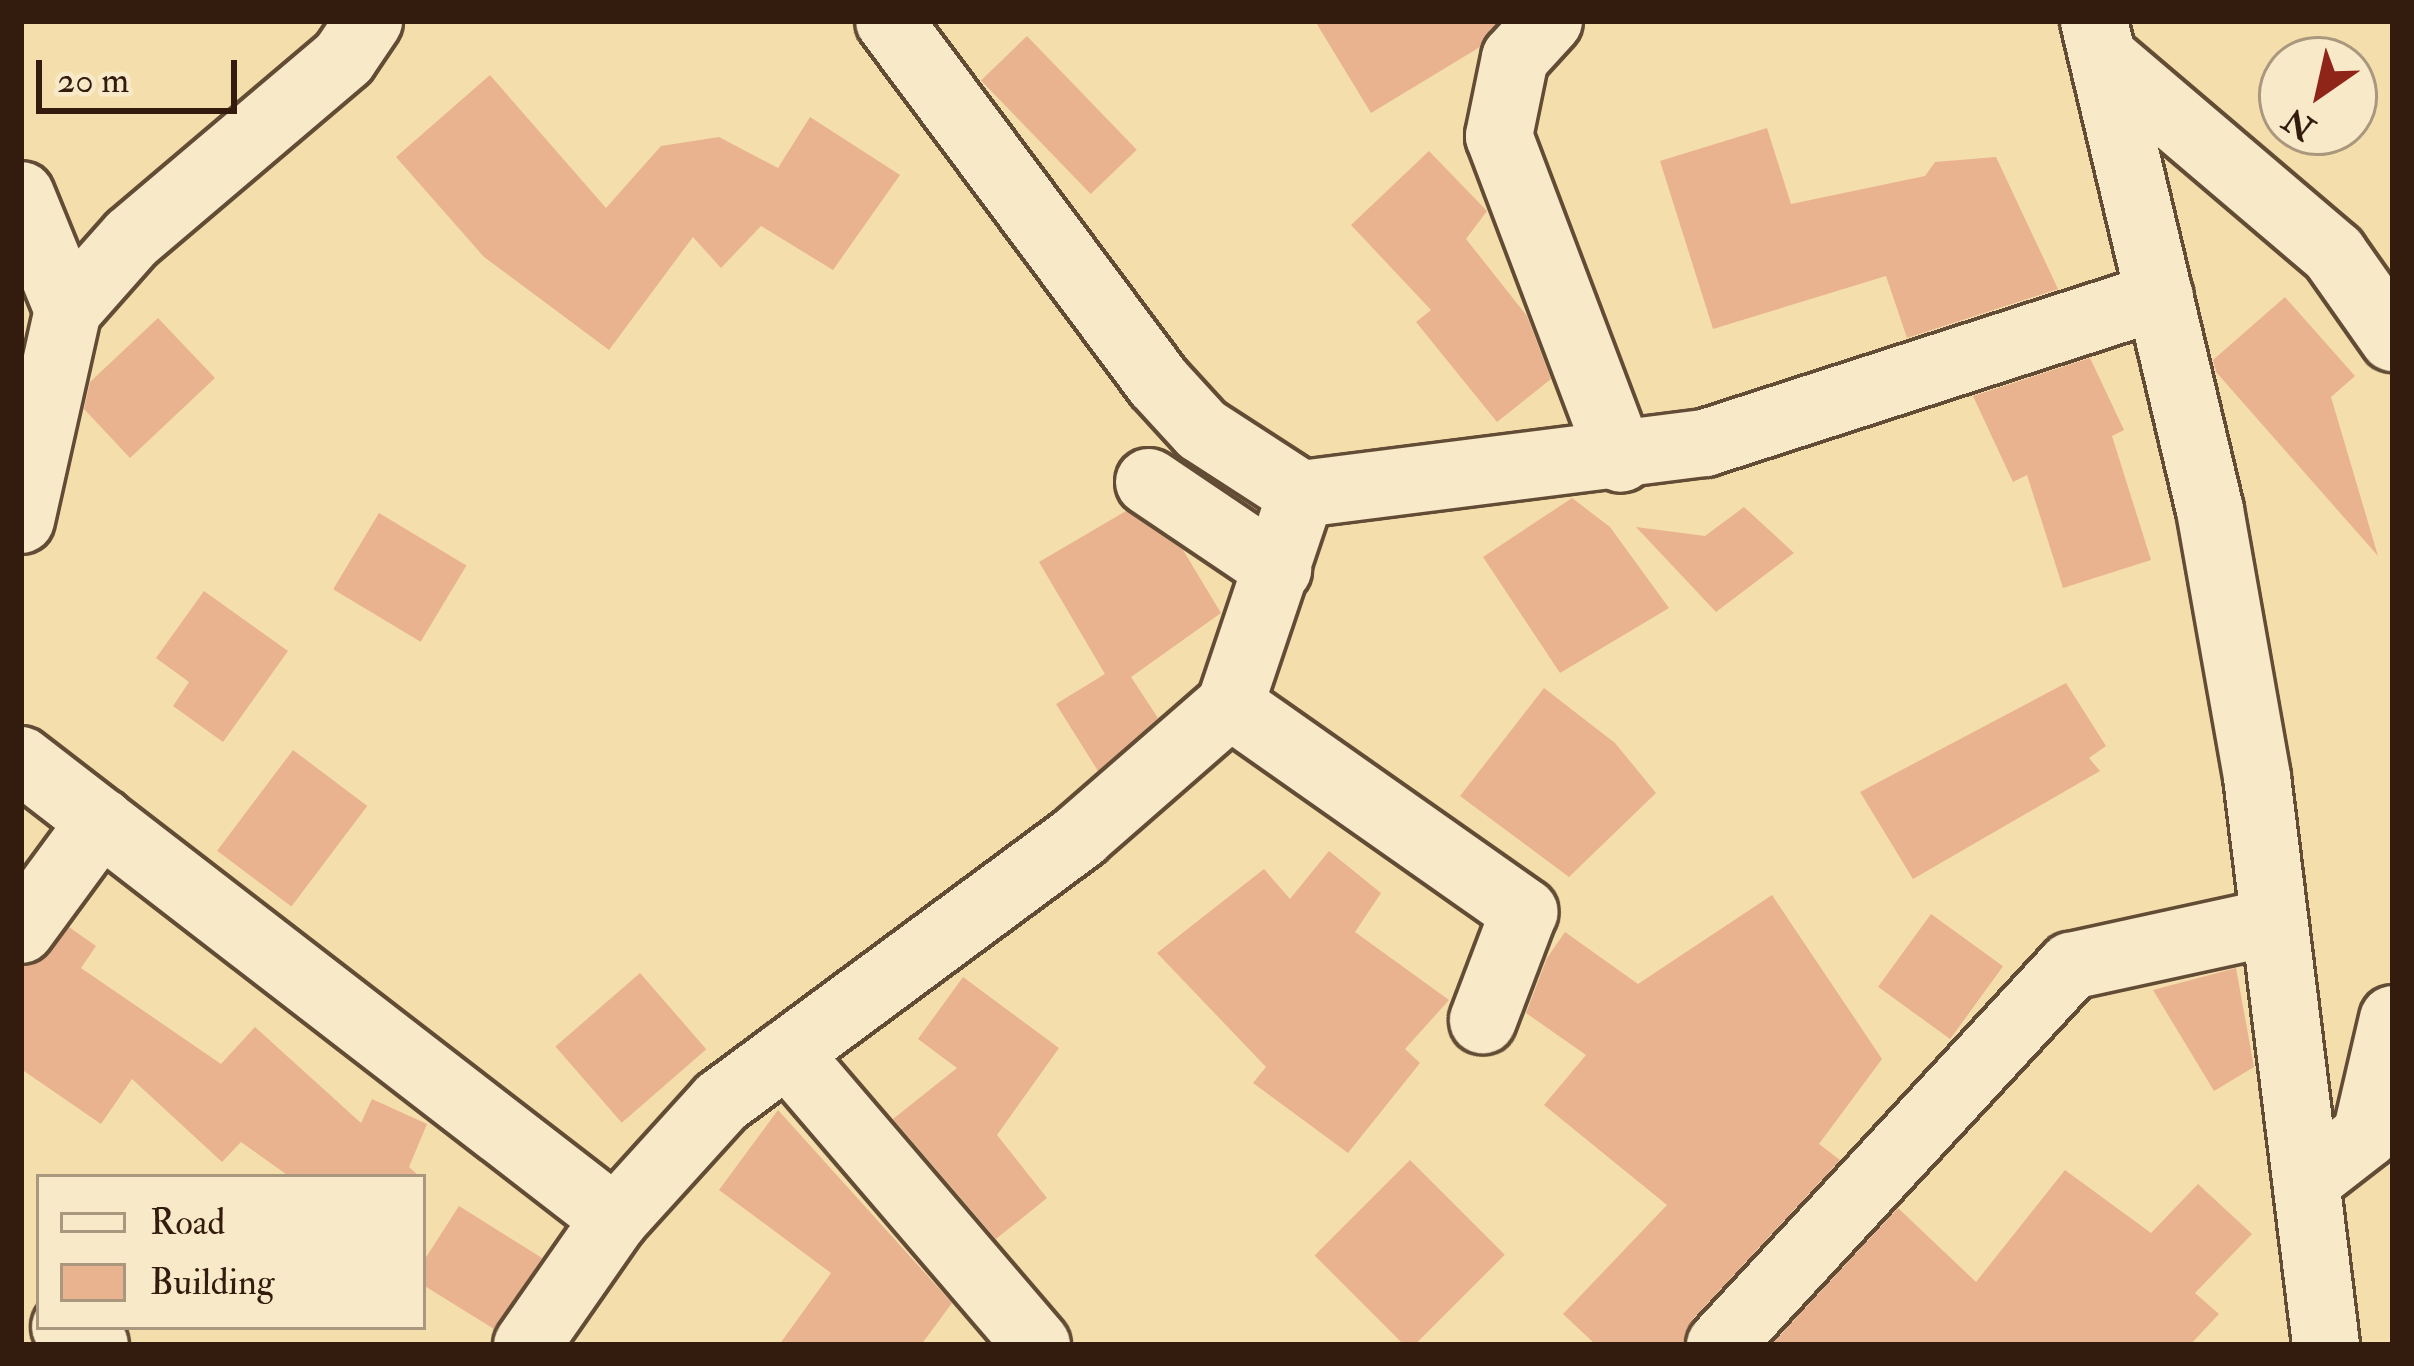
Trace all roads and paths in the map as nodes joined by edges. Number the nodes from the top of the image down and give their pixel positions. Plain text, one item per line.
1 (369, 21) edge
2 (889, 21) edge
3 (1549, 21) edge
4 (2099, 39) edge
5 (21, 195) edge
6 (2161, 296) junction
7 (68, 310) junction
8 (2393, 338) edge
9 (1621, 459) junction
10 (1149, 482) dead end
11 (1301, 494) junction
12 (21, 520) edge
13 (1277, 569) junction
14 (1230, 705) junction
15 (21, 760) edge
16 (100, 821) junction
17 (2272, 922) junction
18 (21, 930) edge
19 (2393, 1019) edge
20 (1484, 1020) dead end
21 (787, 1053) junction
22 (2307, 1181) junction
23 (615, 1219) junction
24 (527, 1345) edge
25 (1037, 1345) edge
26 (1720, 1345) edge
27 (2326, 1345) edge

1 - 7 street
2 - 11 street
3 - 9 street
4 - 6 street
4 - 8 street
5 - 7 street
6 - 9 street
6 - 17 street
7 - 12 street
9 - 11 street
10 - 13 street
11 - 13 street
13 - 14 street
14 - 20 street
14 - 21 street
15 - 16 street
16 - 18 street
16 - 23 street
17 - 22 street
17 - 26 street
19 - 22 street
21 - 23 street
21 - 25 street
22 - 27 street
23 - 24 street

